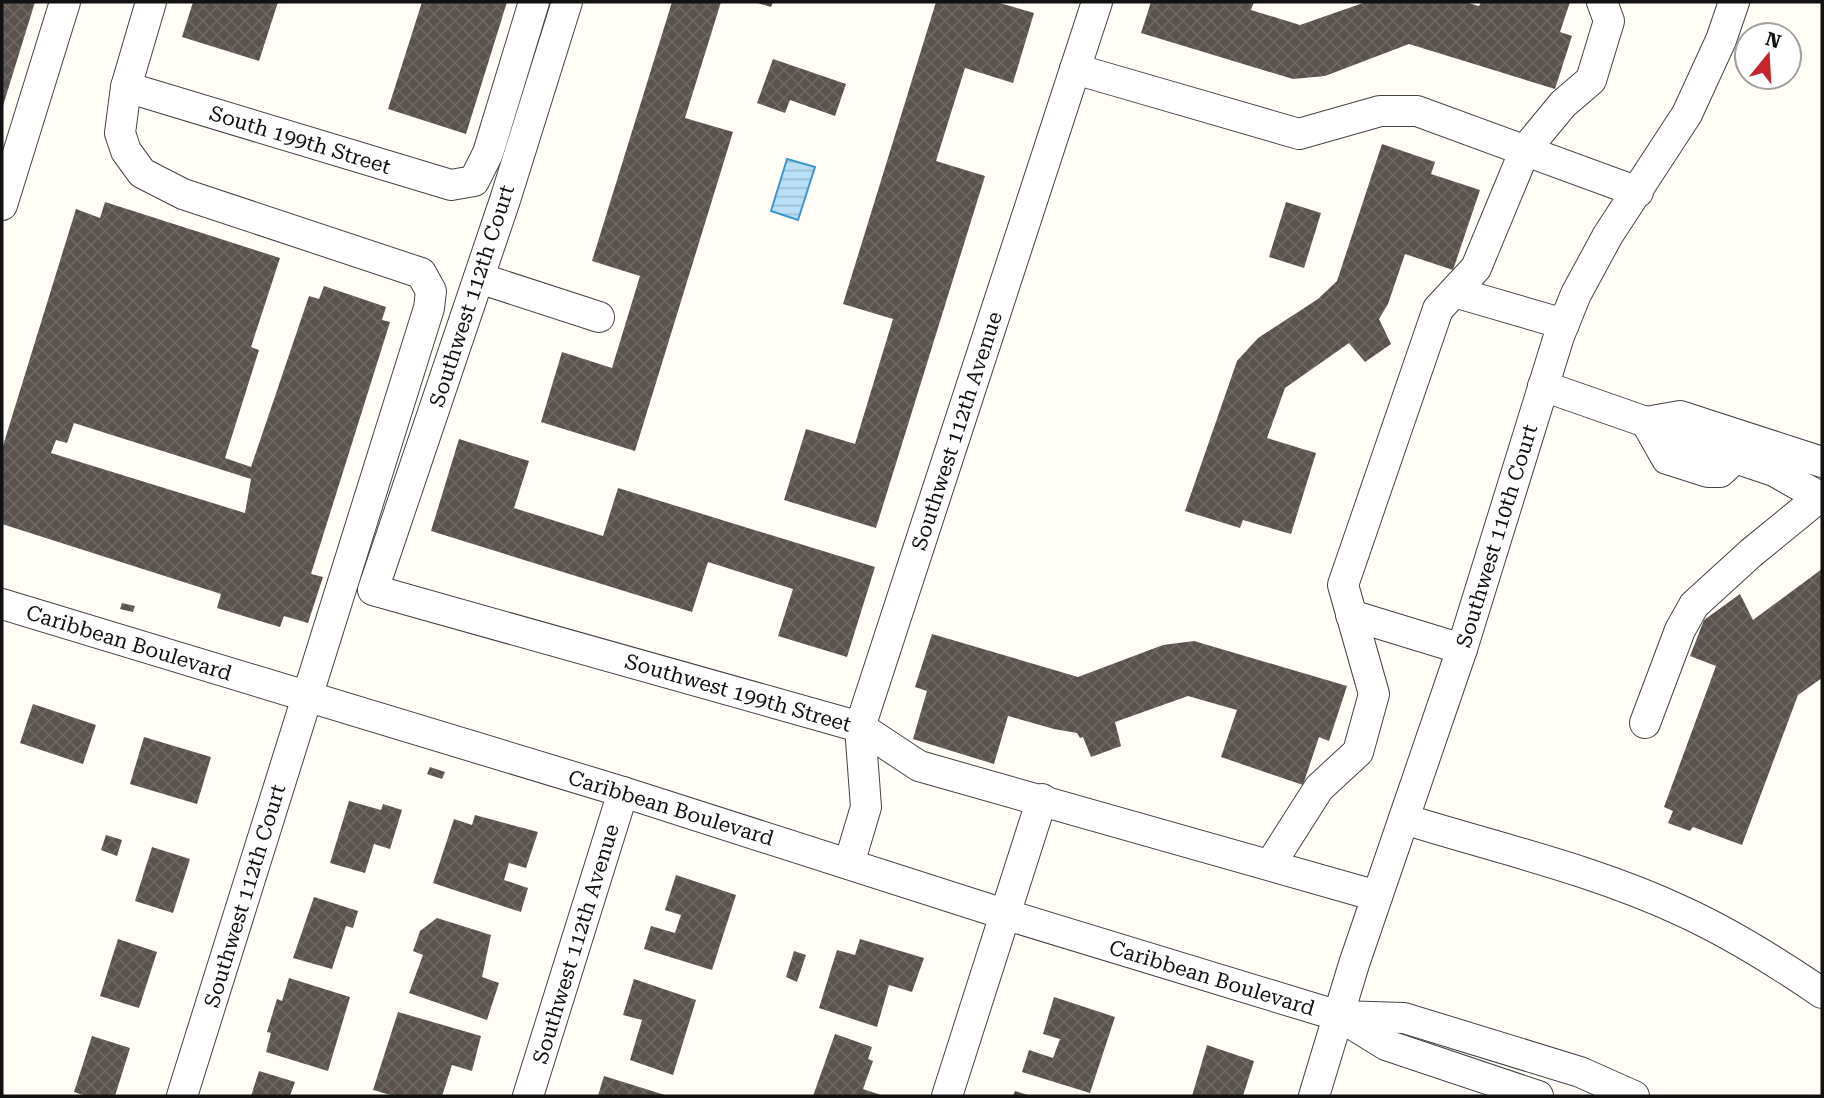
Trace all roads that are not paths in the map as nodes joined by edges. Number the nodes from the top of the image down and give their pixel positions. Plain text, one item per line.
1 (65, 2) edge
2 (151, 2) edge
3 (534, 2) edge
4 (567, 2) edge
5 (1097, 2) edge
6 (1602, 2) edge
7 (1734, 2) edge
8 (1075, 69) junction
9 (126, 87) junction
10 (1525, 150) junction
11 (1638, 191) junction
12 (2, 205) edge
13 (479, 278) junction
14 (1454, 292) junction
15 (598, 317) dead end
16 (1564, 324) junction
17 (1543, 386) junction
18 (1646, 422) junction
19 (1822, 462) edge
20 (1821, 496) edge
21 (373, 590) joint
22 (2, 604) edge
23 (1351, 615) junction
24 (1462, 649) junction
25 (307, 696) junction
26 (1645, 723) dead end
27 (860, 727) junction
28 (623, 792) junction
29 (1041, 799) junction
30 (1404, 819) junction
31 (849, 864) junction
32 (1270, 865) junction
33 (1377, 896) junction
34 (1004, 914) junction
35 (1822, 993) edge
36 (1339, 1016) junction
37 (1623, 1094) edge
38 (182, 1096) edge
39 (528, 1096) edge
40 (947, 1096) edge
41 (1314, 1096) edge
42 (1538, 1096) edge

1 - 12 street
2 - 9 street, Southwest 112th Court
3 - 9 street, South 199th Street
4 - 13 street, Southwest 112th Court
5 - 8 street, Southwest 112th Avenue
6 - 10 street
7 - 11 street, Southwest 110th Court
8 - 10 street
8 - 27 street, Southwest 112th Avenue
9 - 25 street, Southwest 112th Court
10 - 11 street
10 - 14 street
11 - 16 street, Southwest 110th Court
13 - 15 street
13 - 21 street, Southwest 112th Court
14 - 16 street
14 - 23 street
16 - 17 street, Southwest 110th Court
17 - 18 street
17 - 24 street, Southwest 110th Court
18 - 19 street
18 - 20 street
20 - 26 street
21 - 27 street, Southwest 199th Street
22 - 25 street, Caribbean Boulevard
23 - 24 street
23 - 32 street
24 - 30 street, Southwest 110th Court
25 - 28 street, Caribbean Boulevard
25 - 38 street, Southwest 112th Court
27 - 29 street, Southwest 199th Street
27 - 31 street, Southwest 112th Avenue
28 - 31 street, Caribbean Boulevard
28 - 39 street, Southwest 112th Avenue
29 - 32 street, Southwest 199th Street
29 - 34 street
30 - 33 street, Southwest 110th Court
30 - 35 street
31 - 34 street, Caribbean Boulevard
32 - 33 street, Southwest 199th Street
33 - 36 street, Southwest 110th Court
34 - 36 street, Caribbean Boulevard
34 - 40 street
36 - 37 street, Caribbean Boulevard
36 - 41 street, Southwest 110th Court
36 - 42 street, Caribbean Boulevard

